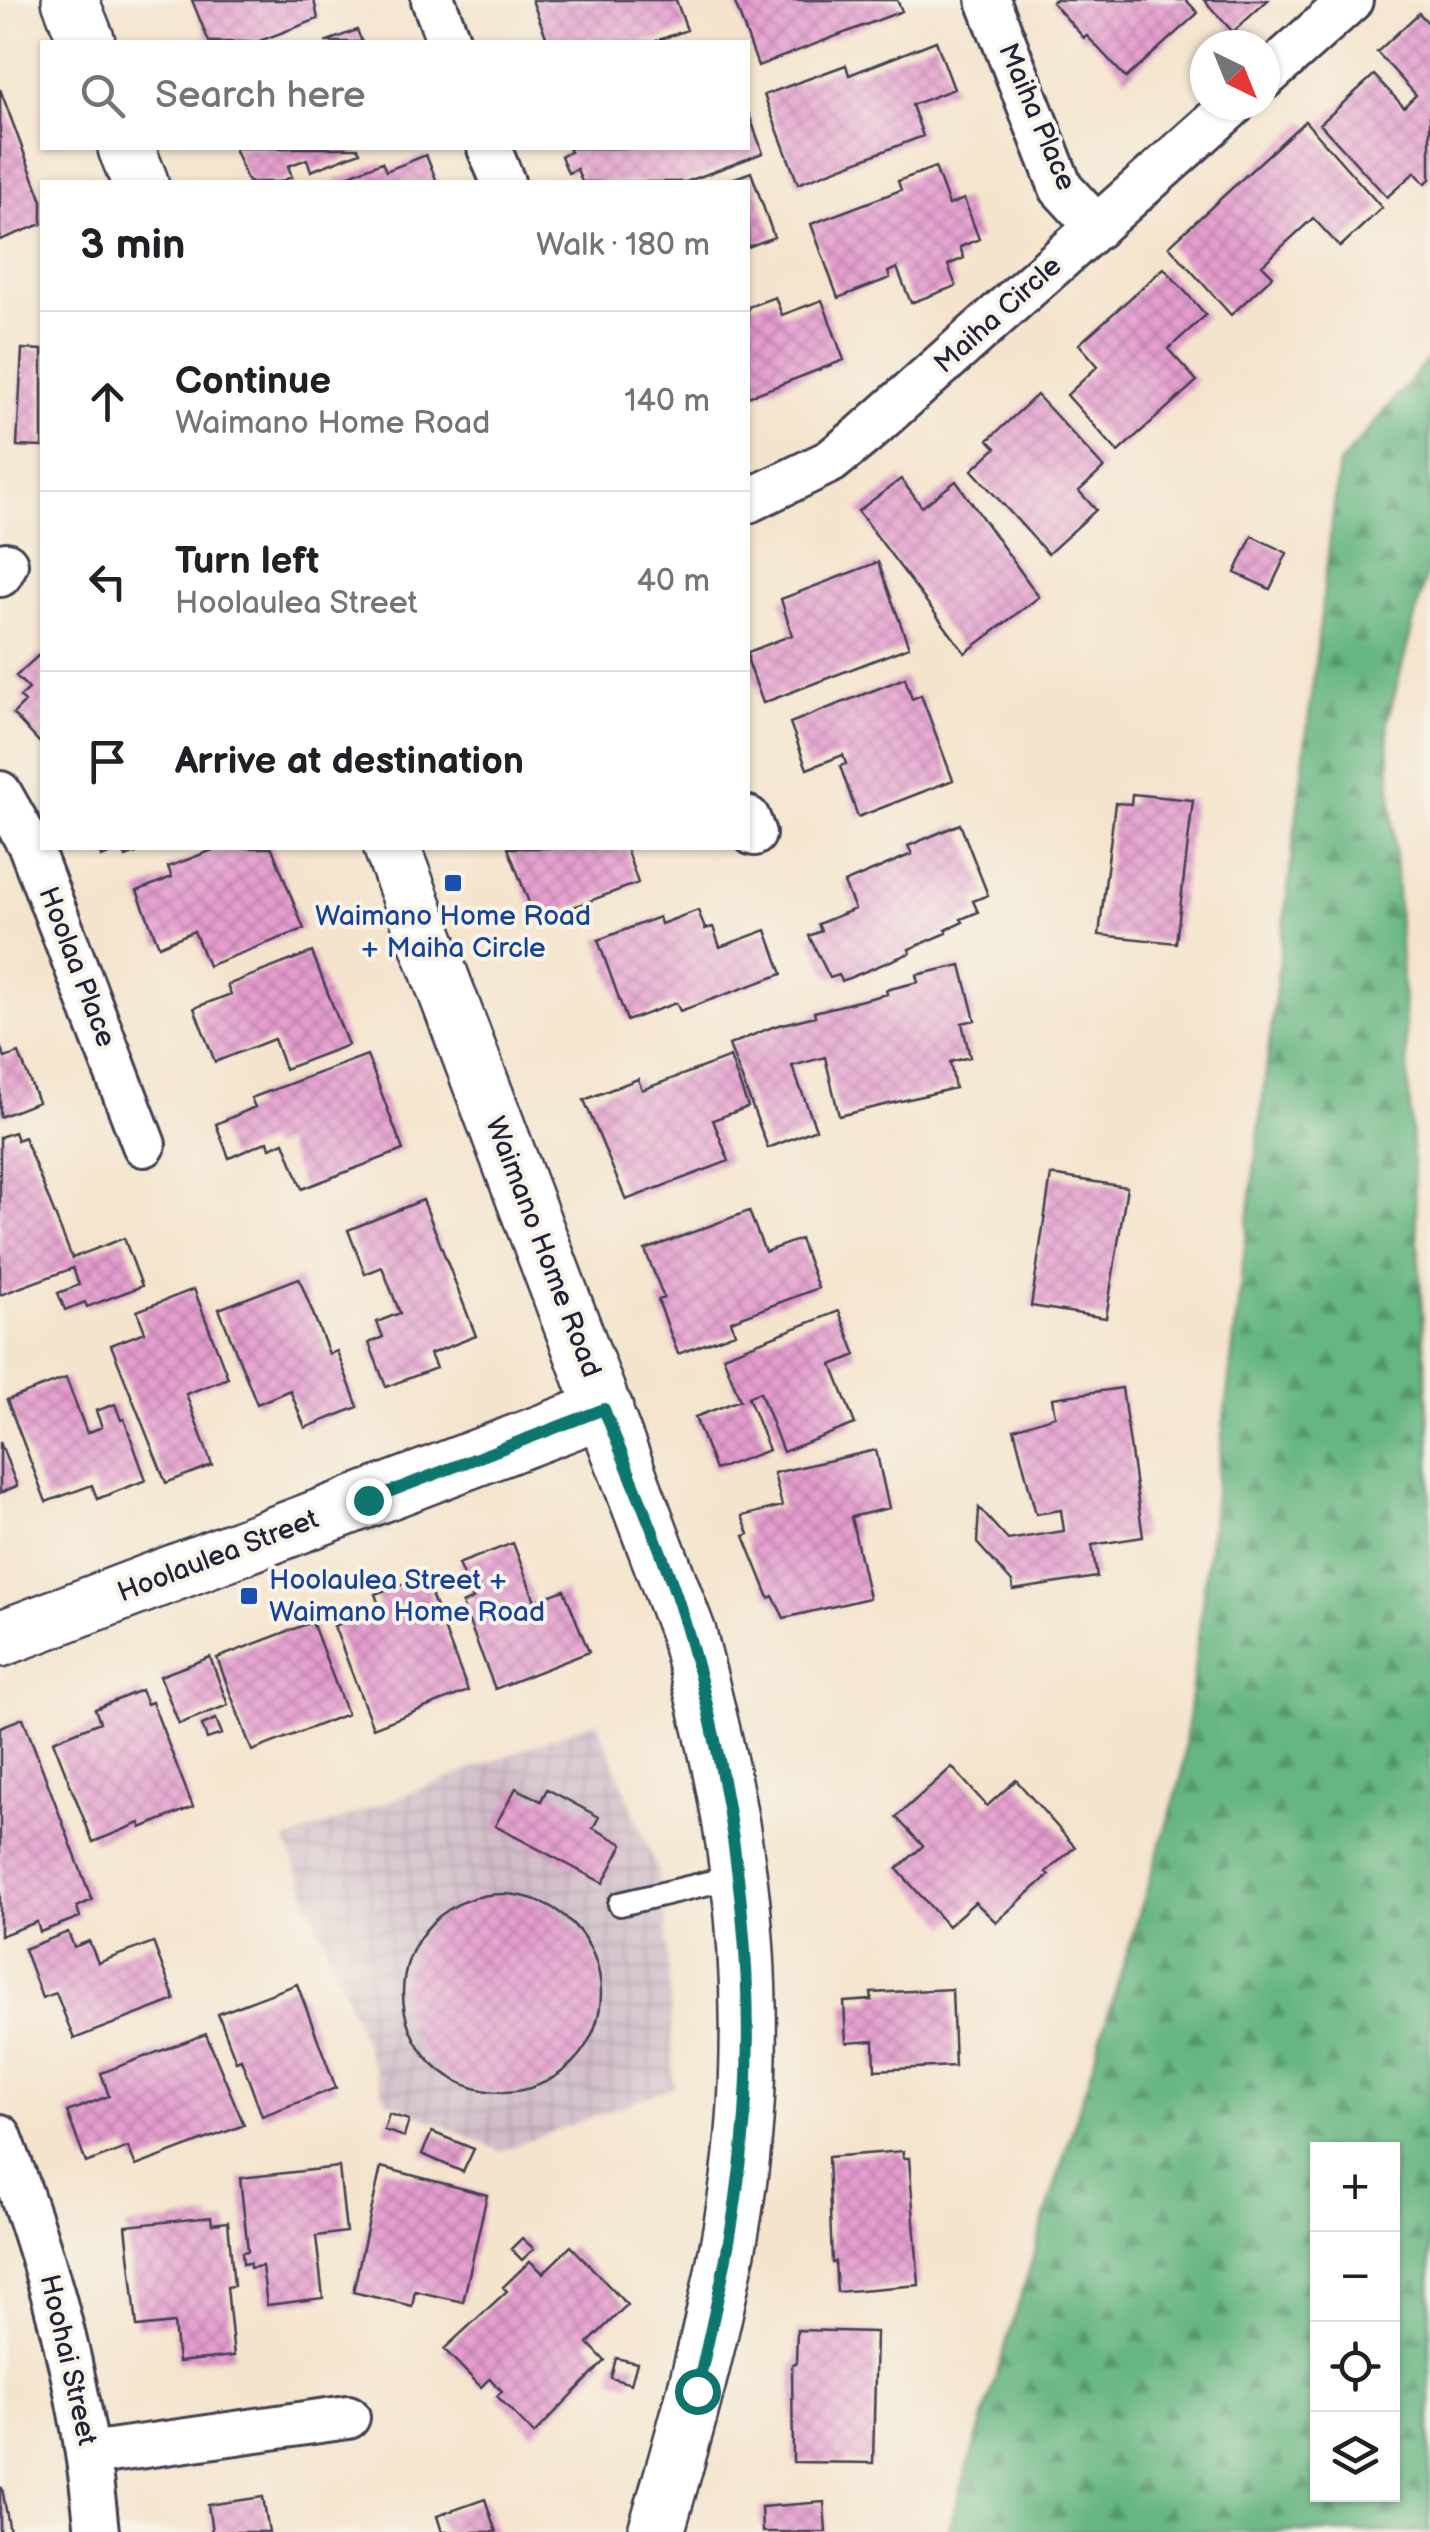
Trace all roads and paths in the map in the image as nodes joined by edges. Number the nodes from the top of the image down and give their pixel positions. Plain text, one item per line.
1 (70, 0) edge
2 (433, 0) edge
3 (988, 0) edge
4 (1351, 0) edge
5 (85, 40) edge
6 (448, 40) edge
7 (1280, 63) edge
8 (1216, 120) edge
9 (127, 150) edge
10 (491, 150) edge
11 (139, 180) edge
12 (502, 180) edge
13 (1096, 227) junction
14 (750, 500) edge
15 (0, 793) edge
16 (393, 850) edge
17 (144, 1145) dead end
18 (604, 1409) junction
19 (0, 1640) edge
20 (739, 1876) junction
21 (620, 1904) dead end
22 (0, 2136) edge
23 (348, 2417) dead end
24 (89, 2454) junction
25 (96, 2532) edge
26 (656, 2532) edge

1 - 5 street
2 - 6 street
3 - 13 street, Maiha Place
4 - 7 street
8 - 13 street, Maiha Circle
9 - 11 street
10 - 12 street
13 - 14 street, Maiha Circle
15 - 17 street, Hoolaa Place
16 - 18 street, Waimano Home Road
18 - 19 street, Hoolaulea Street
18 - 20 street, Waimano Home Road
20 - 21 lane
20 - 26 street, Waimano Home Road
22 - 24 street, Hoohai Street
23 - 24 street
24 - 25 street, Hoohai Street

